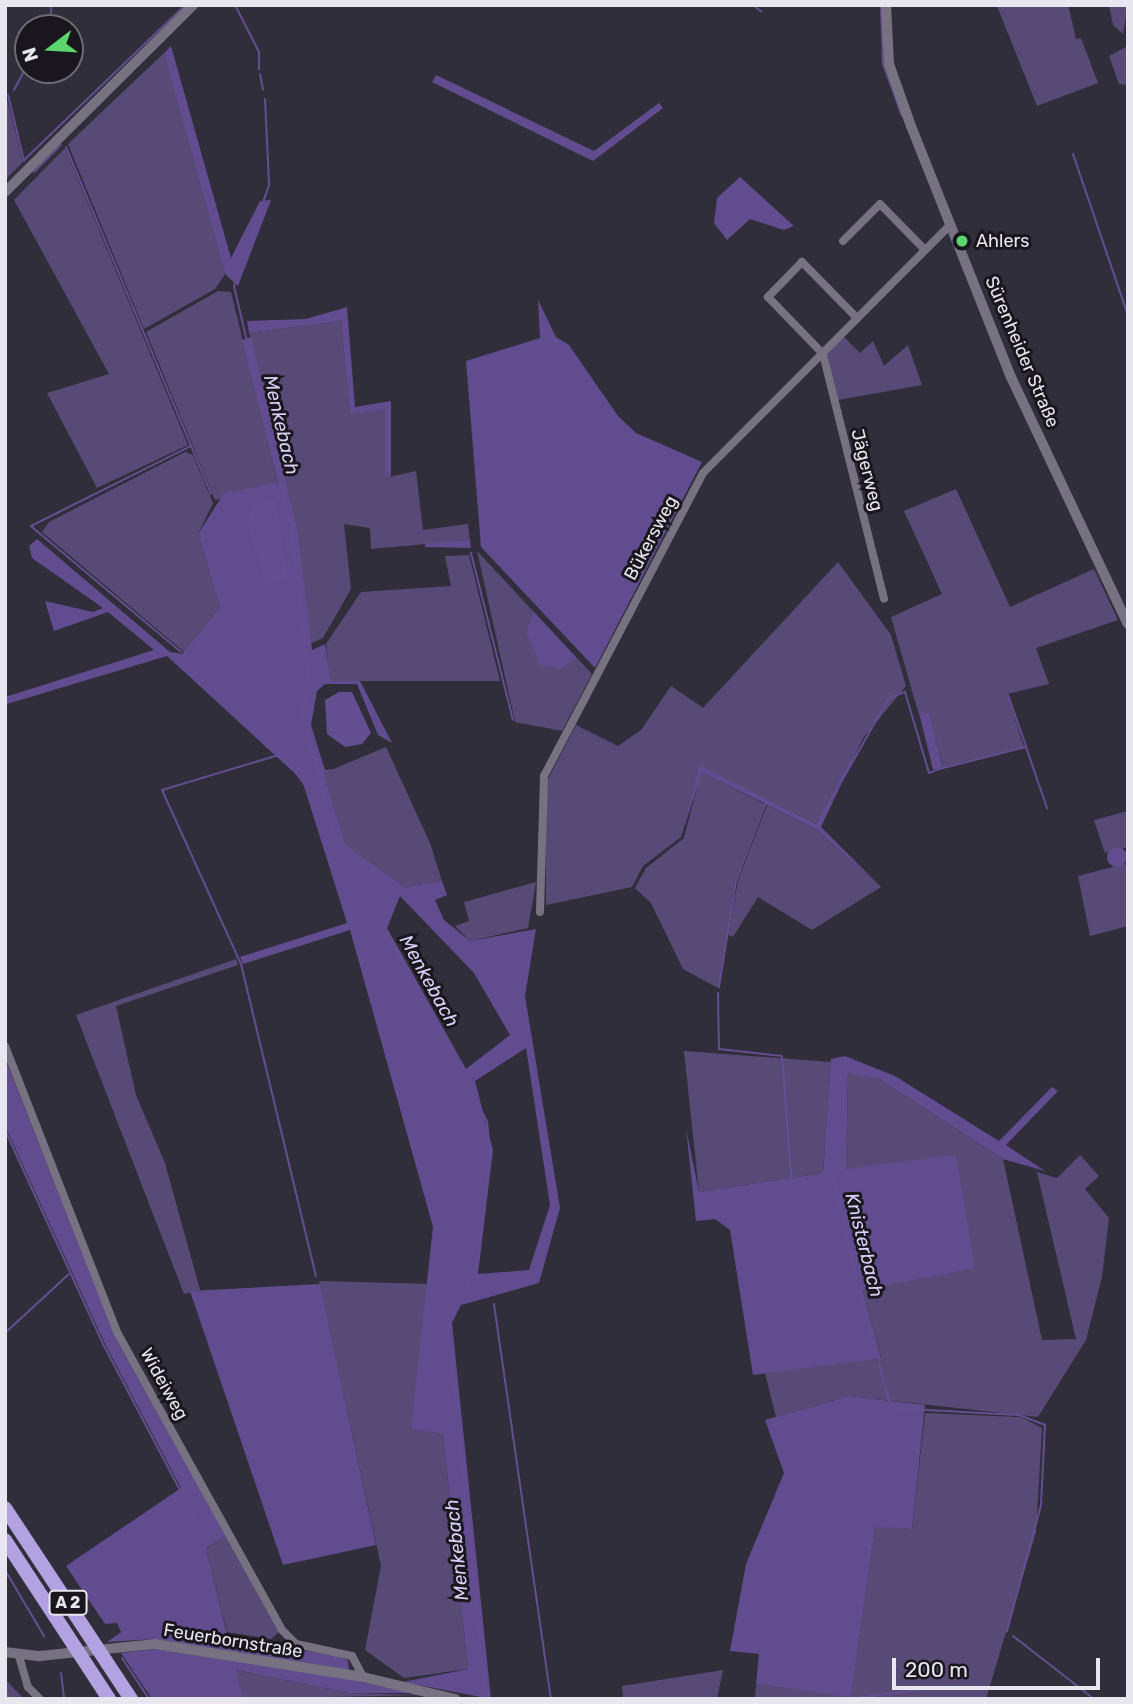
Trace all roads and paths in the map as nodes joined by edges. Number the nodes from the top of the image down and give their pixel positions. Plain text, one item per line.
1 (193, 5) edge
2 (886, 5) edge
3 (5, 192) edge
4 (950, 225) junction
5 (843, 241) dead end
6 (924, 249) junction
7 (855, 316) junction
8 (820, 351) junction
9 (884, 598) dead end
10 (1128, 624) edge
11 (540, 912) dead end
12 (5, 1046) edge
13 (5, 1508) edge
14 (5, 1540) edge
15 (5, 1652) edge
16 (19, 1656) junction
17 (363, 1677) junction
18 (40, 1699) edge
19 (109, 1699) edge
20 (131, 1699) edge
21 (455, 1699) edge

1 - 3 main road
2 - 4 main road, Sürenheider Straße
4 - 6 street, Bükersweg
4 - 10 main road, Sürenheider Straße
5 - 6 street
6 - 7 street, Bükersweg
7 - 8 street, Bükersweg
7 - 8 street
8 - 9 street, Jägerweg
8 - 11 street, Bükersweg
12 - 17 street, Wideiweg
13 - 20 highway, A 2
14 - 19 highway, A 2
15 - 16 street, Feuerbornstraße
16 - 17 street, Feuerbornstraße
16 - 18 street
17 - 21 street, Feuerbornstraße

